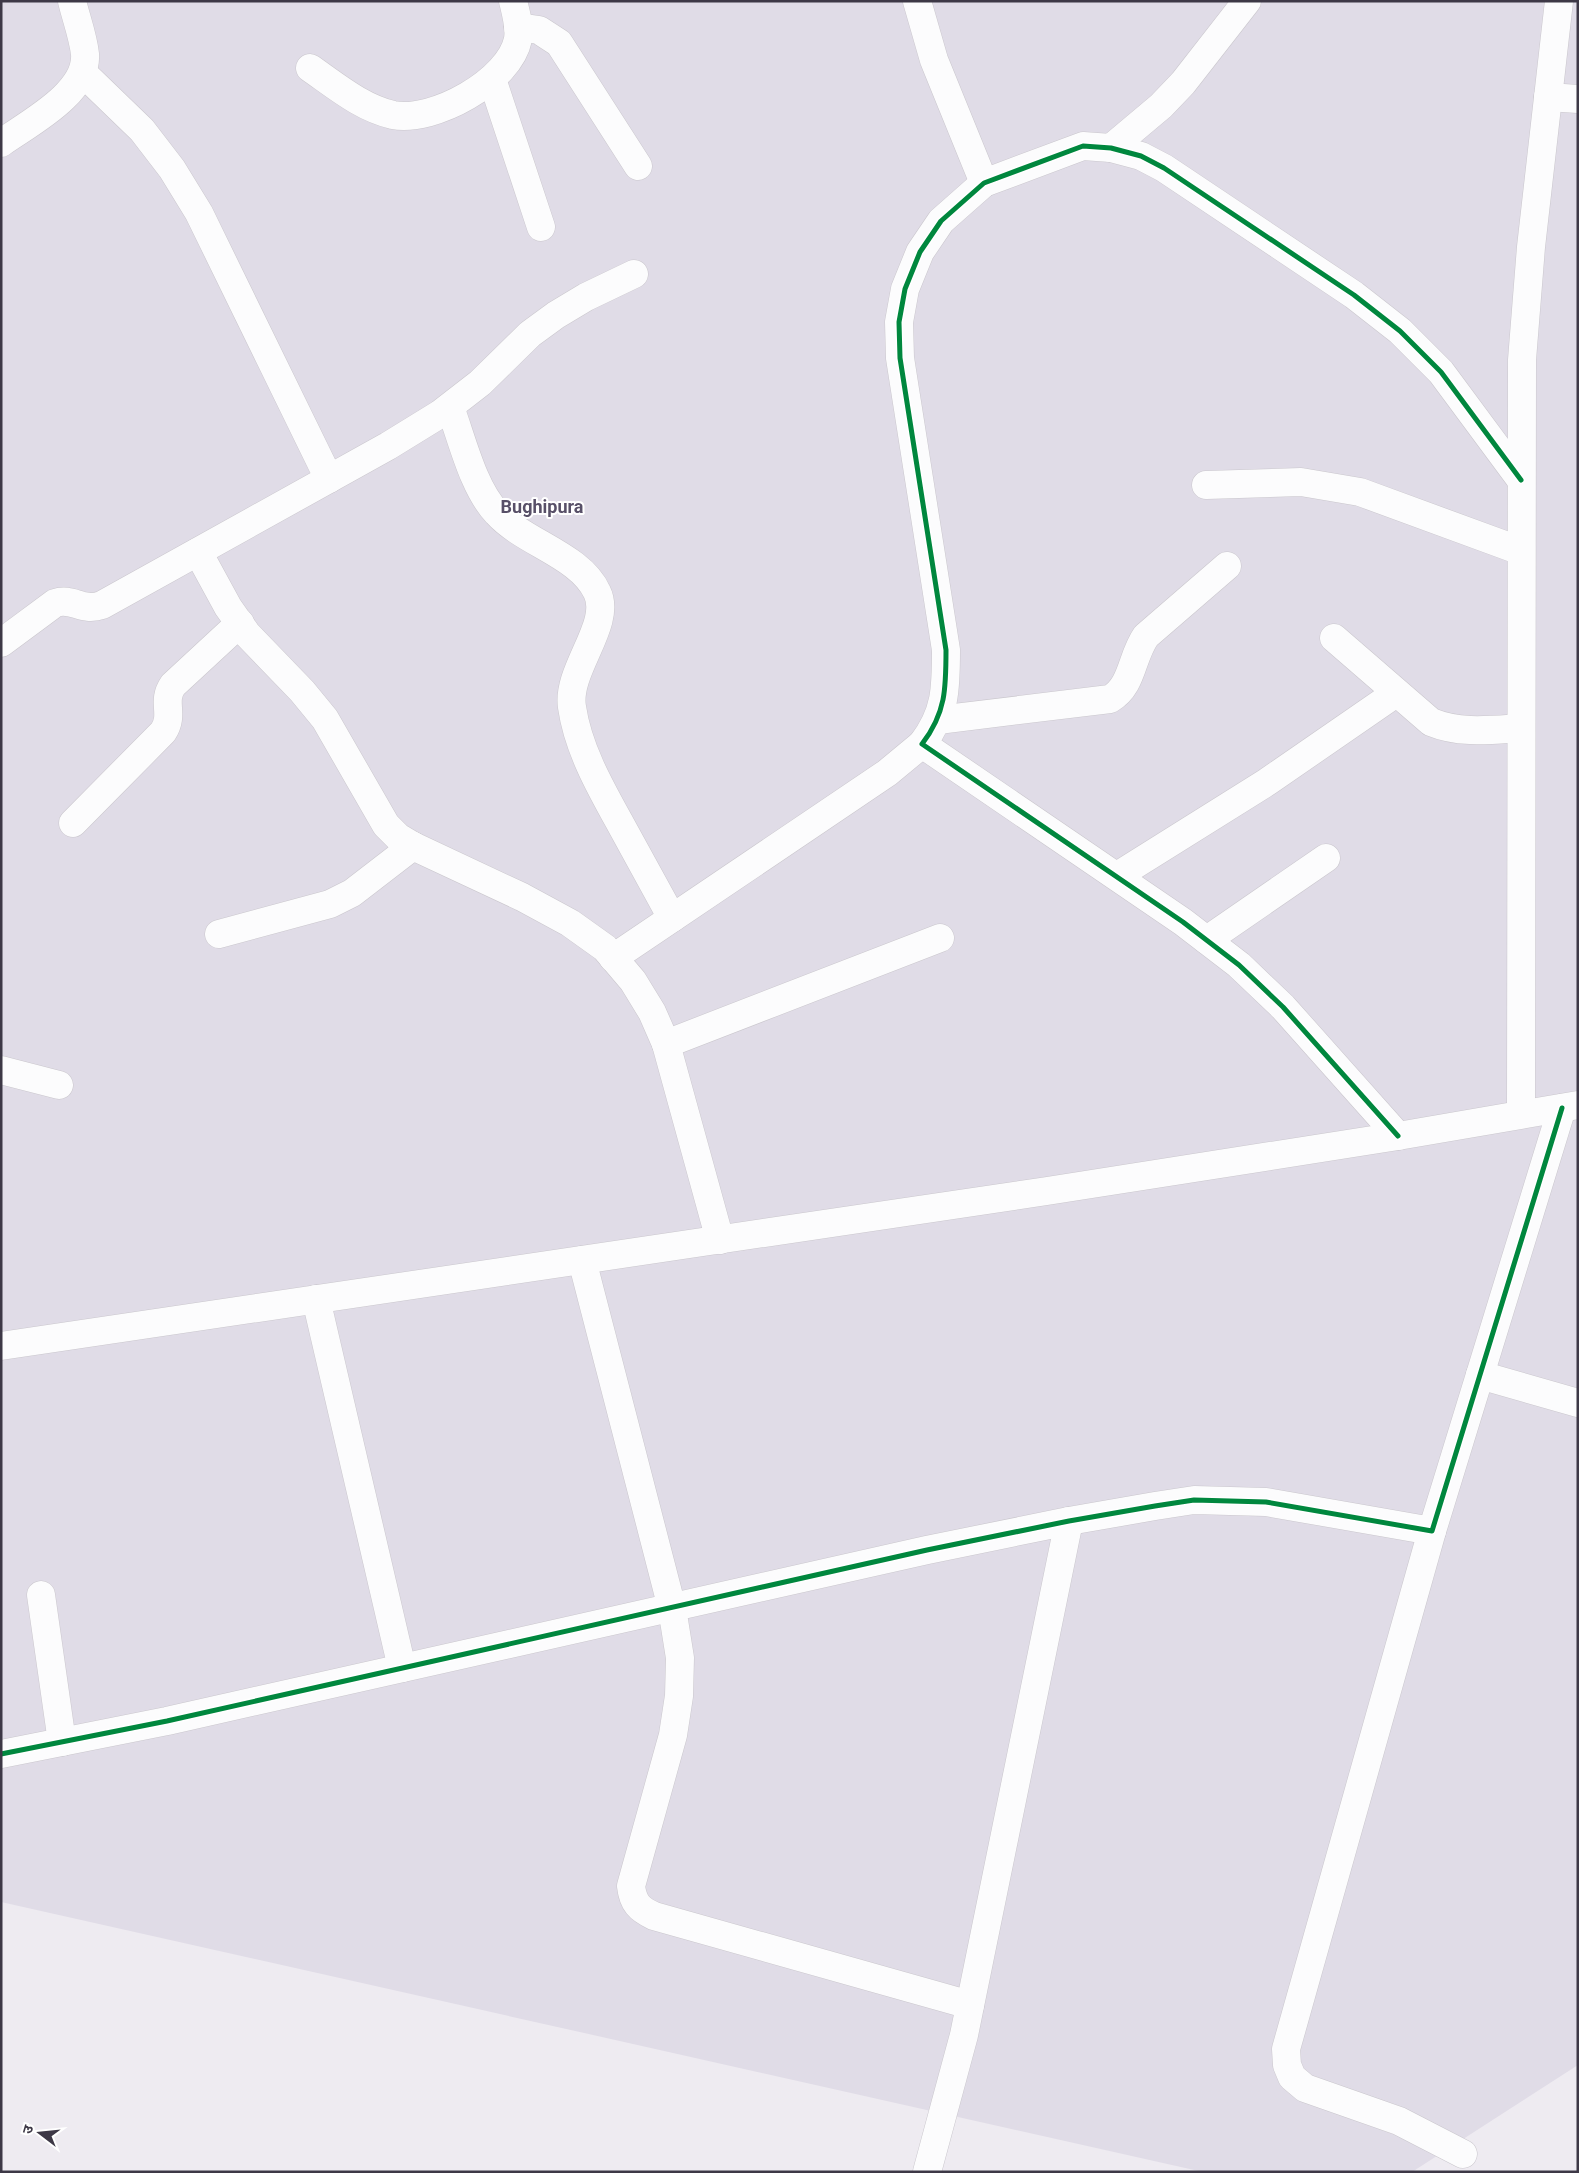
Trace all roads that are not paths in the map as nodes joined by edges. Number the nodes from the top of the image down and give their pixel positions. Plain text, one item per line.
1 (72, 1) edge
2 (917, 1) edge
3 (1247, 1) edge
4 (1559, 1) edge
5 (516, 14) edge
6 (310, 68) dead end
7 (83, 73) junction
8 (492, 79) junction
9 (1548, 96) junction
10 (1578, 99) edge
11 (1, 143) edge
12 (1112, 148) junction
13 (638, 166) dead end
14 (984, 183) junction
15 (541, 227) dead end
16 (634, 274) dead end
17 (450, 407) junction
18 (329, 479) junction
19 (1521, 480) junction
20 (1206, 485) dead end
21 (1521, 551) junction
22 (198, 552) junction
23 (1227, 566) dead end
24 (240, 623) junction
25 (1334, 638) dead end
26 (1, 642) edge
27 (1396, 693) junction
28 (938, 720) junction
29 (1521, 728) junction
30 (922, 744) junction
31 (72, 823) dead end
32 (413, 846) junction
33 (1326, 858) dead end
34 (1118, 876) junction
35 (672, 918) junction
36 (219, 934) dead end
37 (940, 938) dead end
38 (1207, 940) junction
39 (613, 958) junction
40 (666, 1044) junction
41 (1, 1070) edge
42 (59, 1085) dead end
43 (1570, 1106) edge
44 (1521, 1114) junction
45 (1398, 1136) junction
46 (720, 1240) junction
47 (582, 1260) junction
48 (316, 1299) junction
49 (1, 1346) edge
50 (1480, 1375) junction
51 (1578, 1403) edge
52 (1069, 1520) junction
53 (1432, 1531) junction
54 (42, 1595) dead end
55 (672, 1608) junction
56 (402, 1668) junction
57 (62, 1742) junction
58 (1, 1754) edge
59 (970, 2005) junction
60 (1463, 2154) dead end
61 (926, 2172) edge

1 - 7 street
2 - 14 street
3 - 12 street
4 - 9 street
5 - 8 street
5 - 13 street
6 - 8 street
7 - 11 street
7 - 18 street
8 - 15 street
9 - 10 street
9 - 19 street
12 - 14 street
12 - 19 street
14 - 28 street
16 - 17 street
17 - 18 street
17 - 35 street
18 - 22 street
19 - 21 street
20 - 21 street
21 - 29 street
22 - 24 street
22 - 26 street
23 - 28 street
24 - 31 street
24 - 32 street
25 - 27 street
27 - 29 street
27 - 34 street
28 - 30 street
29 - 44 street
30 - 34 street
30 - 35 street
32 - 36 street
32 - 39 street
33 - 38 street
34 - 38 street
35 - 39 street
37 - 40 street
38 - 45 street
39 - 40 street
40 - 46 street
41 - 42 street
43 - 44 street
43 - 50 street
44 - 45 street
45 - 46 street
46 - 47 street
47 - 48 street
47 - 55 street
48 - 49 street
48 - 56 street
50 - 51 street
50 - 53 street
52 - 53 street
52 - 55 street
52 - 59 street
53 - 60 street
54 - 57 street
55 - 56 street
55 - 59 street
56 - 57 street
57 - 58 street
59 - 61 street

